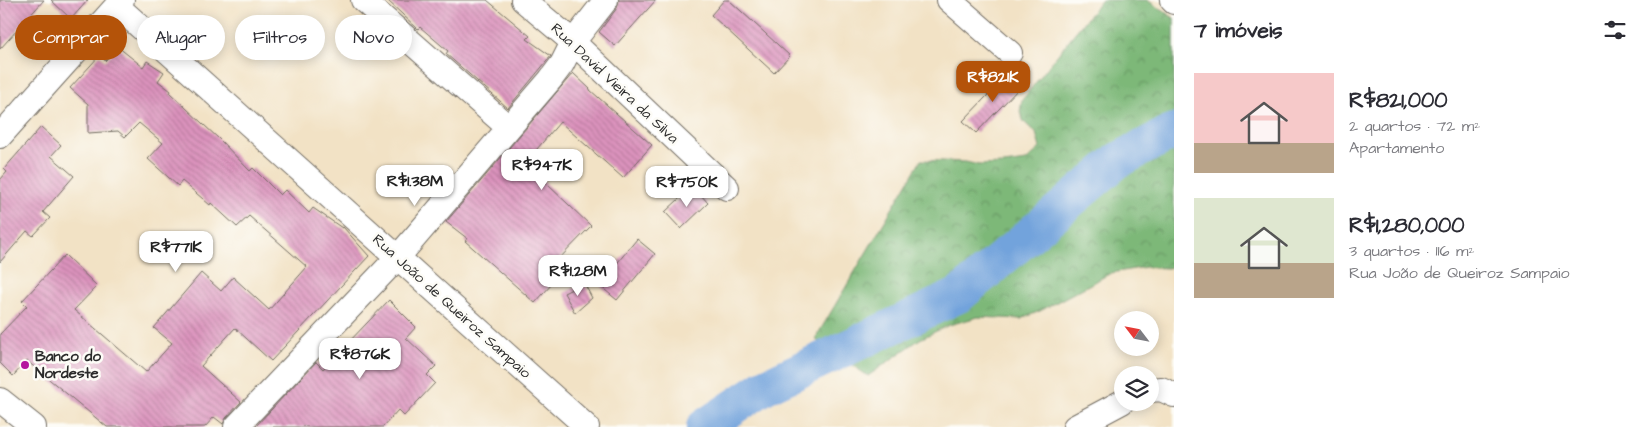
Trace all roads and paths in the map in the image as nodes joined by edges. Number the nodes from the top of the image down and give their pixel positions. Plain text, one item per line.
1 (363, 0) edge
2 (523, 0) edge
3 (606, 0) edge
4 (949, 0) edge
5 (119, 3) edge
6 (573, 42) junction
7 (1010, 53) dead end
8 (508, 127) junction
9 (0, 136) edge
10 (727, 188) dead end
11 (398, 258) junction
12 (1159, 389) edge
13 (1174, 395) edge
14 (0, 400) edge
15 (1114, 406) edge
16 (34, 427) edge
17 (236, 427) edge
18 (587, 427) edge
19 (1075, 427) edge

1 - 8 street
2 - 6 street, Rua David Vieira da Silva
3 - 6 street
4 - 7 street
5 - 9 street
5 - 11 street, Rua João de Queiroz Sampaio
6 - 8 street
6 - 10 street, Rua David Vieira da Silva
8 - 11 street
11 - 17 street
11 - 18 street, Rua João de Queiroz Sampaio
12 - 13 street
14 - 16 street
15 - 19 street

